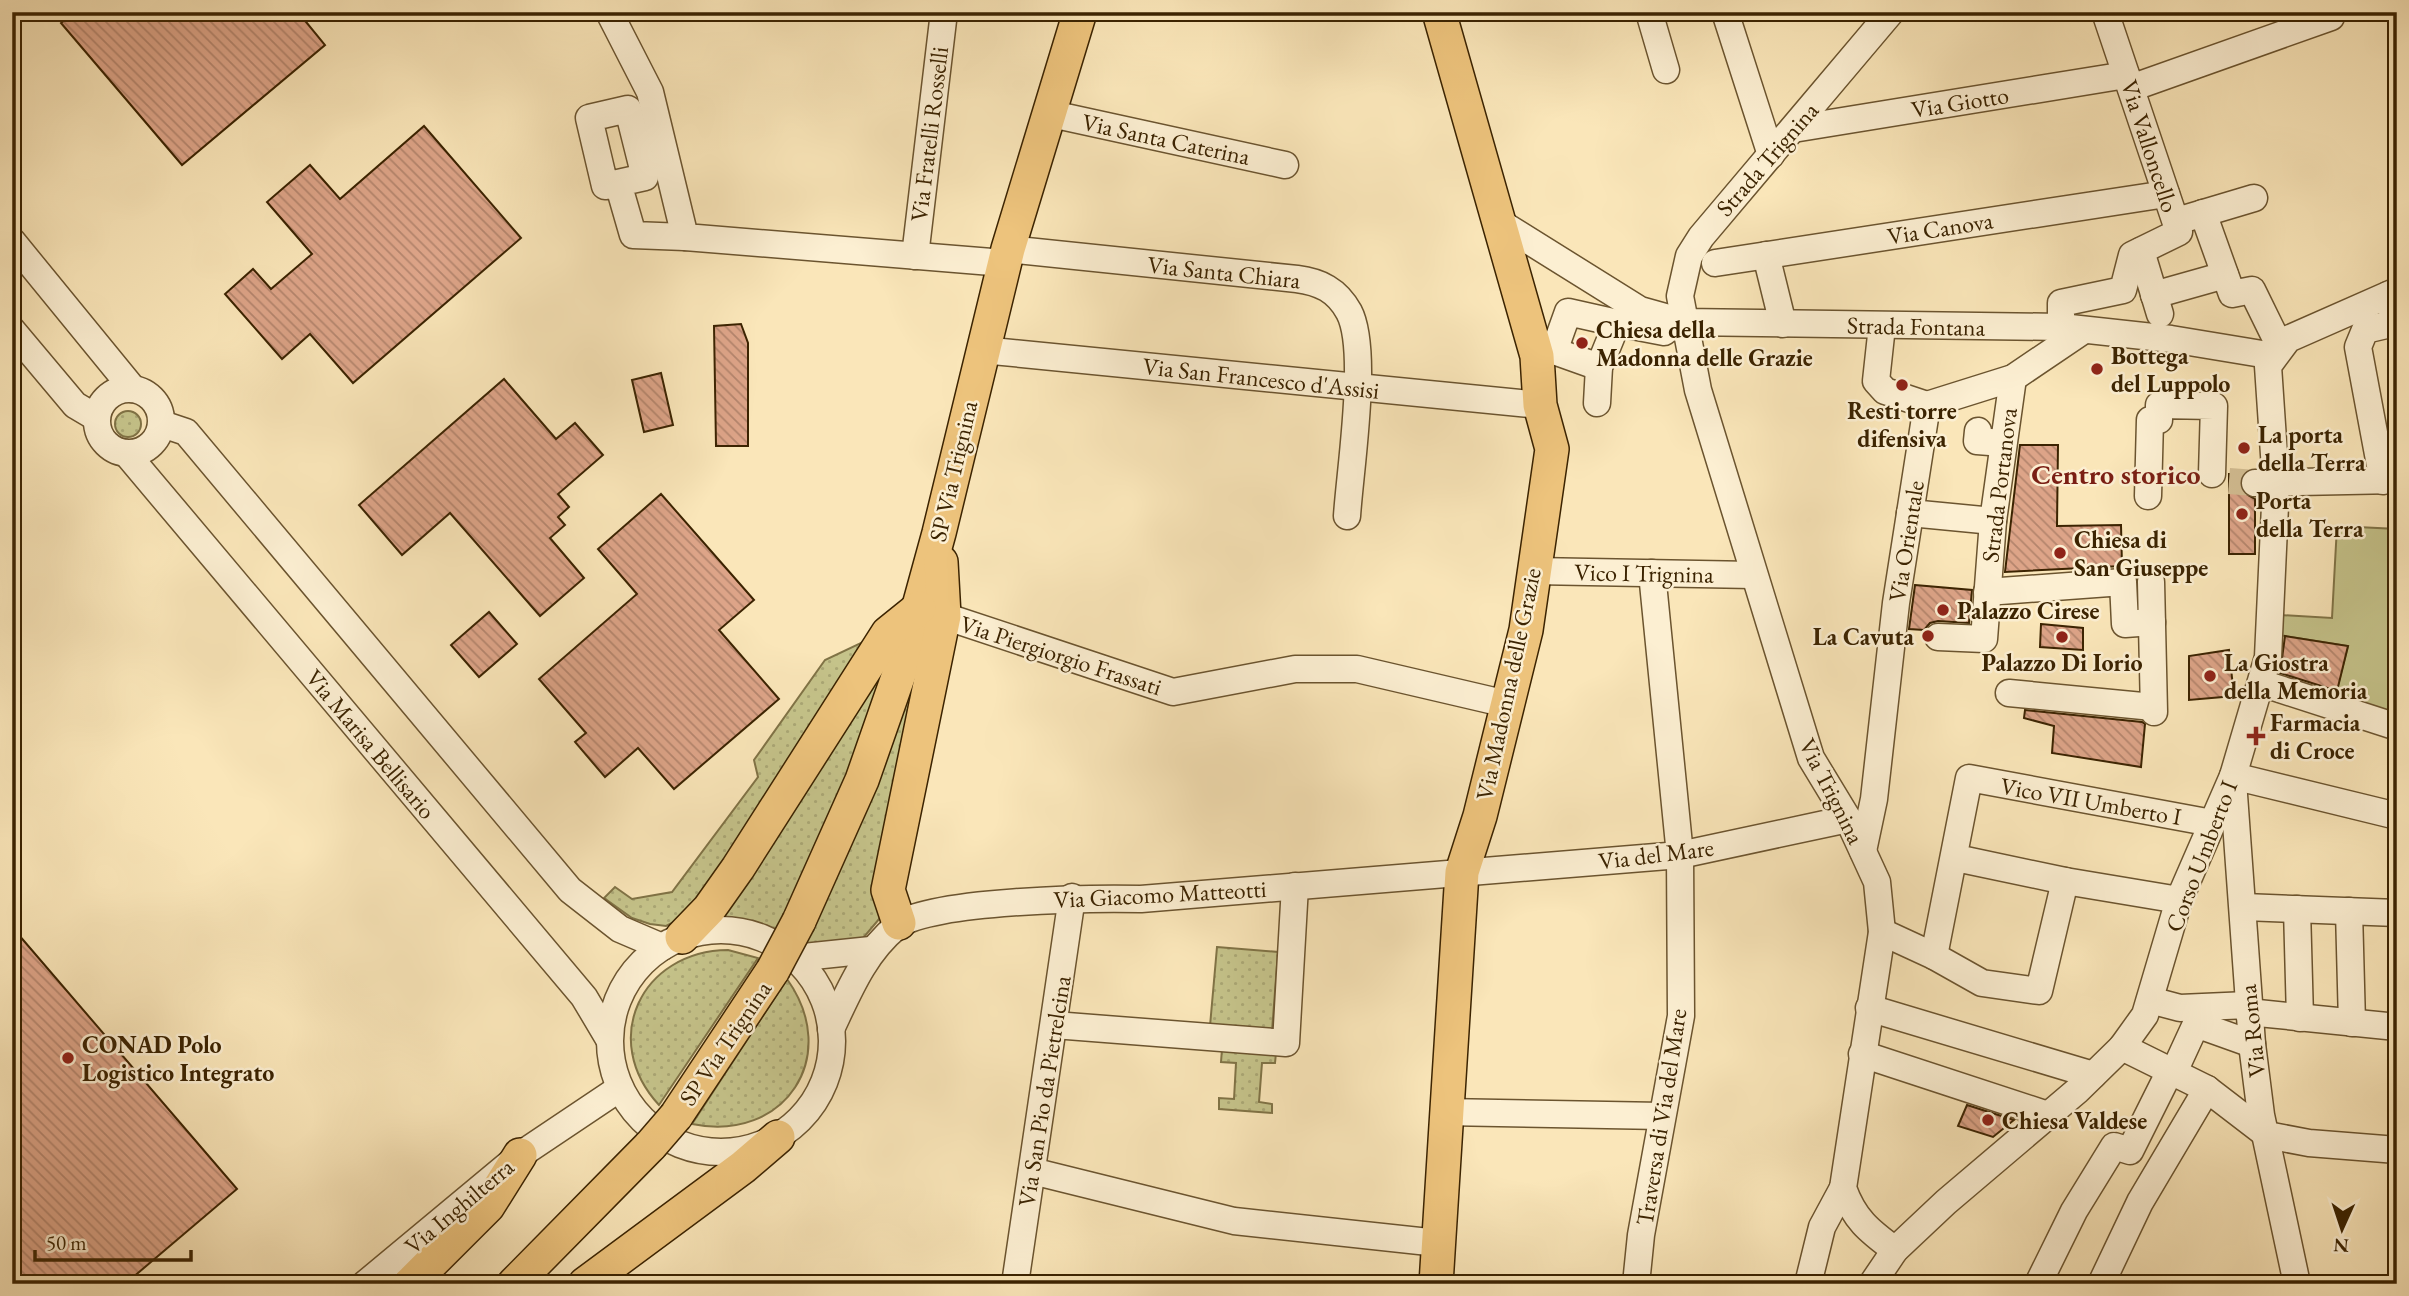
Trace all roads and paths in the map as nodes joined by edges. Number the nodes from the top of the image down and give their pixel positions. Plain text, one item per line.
1 (609, 12) edge
2 (944, 12) edge
3 (1080, 12) edge
4 (1439, 12) edge
5 (1649, 12) edge
6 (1725, 12) edge
7 (1891, 12) edge
8 (2105, 12) edge
9 (2331, 17) dead end
10 (1666, 70) dead end
11 (2129, 82) junction
12 (1047, 113) junction
13 (1793, 129) junction
14 (1771, 155) junction
15 (1285, 165) dead end
16 (618, 183) dead end
17 (2166, 194) junction
18 (2254, 198) dead end
19 (2203, 213) junction
20 (2175, 221) junction
21 (1499, 222) junction
22 (685, 237) junction
23 (12, 242) edge
24 (2141, 251) junction
25 (1766, 255) junction
26 (915, 256) junction
27 (1006, 256) junction
28 (1715, 263) dead end
29 (2225, 275) junction
30 (2393, 293) edge
31 (1684, 322) junction
32 (2396, 322) edge
33 (1617, 323) junction
34 (1783, 324) junction
35 (1882, 326) junction
36 (2073, 329) junction
37 (12, 330) edge
38 (982, 350) junction
39 (2277, 351) junction
40 (1546, 353) junction
41 (1599, 367) junction
42 (2012, 378) junction
43 (1356, 388) junction
44 (133, 389) junction
45 (1597, 403) dead end
46 (1540, 405) junction
47 (1927, 405) junction
48 (97, 418) junction
49 (162, 424) junction
50 (1978, 431) dead end
51 (2003, 443) junction
52 (126, 453) junction
53 (2212, 474) dead end
54 (2390, 480) edge
55 (2265, 483) junction
56 (2148, 496) dead end
57 (1910, 513) junction
58 (1347, 516) dead end
59 (1993, 521) junction
60 (1534, 571) junction
61 (1652, 573) junction
62 (1753, 575) junction
63 (2151, 582) dead end
64 (1987, 592) junction
65 (931, 612) junction
66 (2152, 622) junction
67 (1889, 659) junction
68 (2260, 682) junction
69 (2009, 693) dead end
70 (1507, 704) junction
71 (2397, 727) edge
72 (2233, 776) junction
73 (2397, 816) edge
74 (1848, 819) junction
75 (2212, 823) junction
76 (1863, 851) junction
77 (1680, 855) junction
78 (1956, 858) junction
79 (1462, 872) junction
80 (2064, 881) junction
81 (1295, 886) junction
82 (1072, 897) junction
83 (2179, 900) junction
84 (2244, 907) junction
85 (2297, 909) junction
86 (2349, 911) junction
87 (2397, 913) edge
88 (899, 923) junction
89 (1882, 932) junction
90 (672, 942) junction
91 (871, 950) junction
92 (1934, 956) junction
93 (783, 964) junction
94 (2150, 1000) junction
95 (1869, 1008) junction
96 (2248, 1008) junction
97 (2196, 1016) junction
98 (2300, 1018) junction
99 (2351, 1023) junction
100 (1054, 1026) junction
101 (2397, 1027) edge
102 (831, 1029) junction
103 (610, 1039) junction
104 (2252, 1044) junction
105 (2122, 1047) junction
106 (1862, 1054) junction
107 (2171, 1074) junction
108 (2093, 1075) junction
109 (620, 1088) junction
110 (2207, 1089) junction
111 (1444, 1112) junction
112 (2048, 1115) junction
113 (1661, 1116) junction
114 (2267, 1135) junction
115 (778, 1137) junction
116 (2397, 1150) edge
117 (520, 1155) junction
118 (1032, 1171) junction
119 (1843, 1188) junction
120 (1438, 1243) junction
121 (1895, 1250) junction
122 (366, 1284) edge
123 (410, 1284) edge
124 (514, 1284) edge
125 (584, 1284) edge
126 (1015, 1284) edge
127 (1436, 1284) edge
128 (1636, 1284) edge
129 (1808, 1284) edge
130 (1872, 1284) edge
131 (2038, 1284) edge
132 (2101, 1284) edge
133 (2297, 1284) edge

1 - 22 street
2 - 26 street, Via Fratelli Rosselli
3 - 12 main road, SP Via Trignina
4 - 21 main road, Via Madonna delle Grazie
5 - 10 street
6 - 14 street
7 - 13 street, Strada Trignina
8 - 11 street, Via Valloncello
9 - 11 street, Via Giotto
11 - 13 street, Via Giotto
11 - 17 street, Via Valloncello
12 - 15 street, Via Santa Caterina
12 - 27 main road, SP Via Trignina
13 - 14 street, Strada Trignina
14 - 31 street, Strada Trignina
16 - 22 street, Via Santa Chiara
17 - 20 street, Via Valloncello
17 - 25 street, Via Canova
18 - 19 street
19 - 20 street
19 - 29 street
20 - 24 street, Via Valloncello
21 - 31 street, Strada Fontana
21 - 40 main road, Via Madonna delle Grazie
22 - 26 street, Via Santa Chiara
23 - 44 street
24 - 29 street
24 - 36 street
25 - 28 street, Via Canova
25 - 34 street
26 - 27 street, Via Santa Chiara
27 - 38 main road, SP Via Trignina
27 - 43 street, Via Santa Chiara
29 - 39 street
30 - 32 street
30 - 39 street
31 - 33 street
31 - 34 street, Strada Fontana
31 - 62 street, Via Trignina
32 - 54 street
33 - 40 street
33 - 41 street
34 - 35 street, Strada Fontana
35 - 36 street, Strada Fontana
35 - 47 street
36 - 39 street, Strada Fontana
36 - 42 street
37 - 48 street
38 - 43 street, Via San Francesco d'Assisi
38 - 65 main road, SP Via Trignina
39 - 55 street, Corso Umberto I
40 - 41 street
40 - 46 main road, Via Madonna delle Grazie
41 - 45 street
42 - 47 street
42 - 51 street, Strada Portanova
43 - 46 street, Via San Francesco d'Assisi
43 - 58 street, Via Santa Chiara
44 - 48 street
44 - 49 street
46 - 60 main road, Via Madonna delle Grazie
47 - 57 street, Via Orientale
48 - 52 street
49 - 52 street
49 - 90 street
50 - 51 street
51 - 59 street, Strada Portanova
52 - 103 street, Via Marisa Bellisario
53 - 56 street
54 - 55 street
55 - 68 street, Corso Umberto I
57 - 59 street
57 - 67 street, Via Orientale
59 - 64 street, Strada Portanova
60 - 61 street, Vico I Trignina
60 - 70 main road, Via Madonna delle Grazie
61 - 62 street, Vico I Trignina
61 - 77 street, Traversa di Via del Mare
62 - 74 street, Via Trignina
63 - 66 street
64 - 66 street
64 - 67 street, Strada Portanova
65 - 70 street, Via Piergiorgio Frassati
65 - 88 main road
65 - 90 main road
65 - 93 main road, SP Via Trignina, bridge
66 - 69 street
67 - 76 street, Via Orientale
68 - 71 street
68 - 72 street, Corso Umberto I
70 - 79 main road, Via Madonna delle Grazie
72 - 73 street
72 - 75 street, Corso Umberto I
72 - 84 street, Via Roma
74 - 76 street, Via Trignina
74 - 77 street, Via del Mare
75 - 78 street, Vico VII Umberto I
75 - 83 street, Corso Umberto I
76 - 89 street, Via Trignina
77 - 79 street, Via del Mare
77 - 113 street, Traversa di Via del Mare
78 - 80 street
78 - 92 street
79 - 81 street, Via Giacomo Matteotti
79 - 111 main road, Via Madonna delle Grazie
80 - 83 street
80 - 92 street
81 - 82 street, Via Giacomo Matteotti
81 - 100 street
82 - 88 street, Via Giacomo Matteotti
82 - 100 street, Via San Pio da Pietrelcina
83 - 94 street, Corso Umberto I
84 - 85 street
84 - 96 street, Via Roma
85 - 86 street
85 - 98 street
86 - 87 street
86 - 99 street
88 - 91 street, Via Giacomo Matteotti
89 - 92 street
89 - 95 street, Via Trignina
90 - 93 street
90 - 103 street
91 - 93 street
91 - 102 street, Via Giacomo Matteotti
93 - 102 street
93 - 124 main road, SP Via Trignina, bridge
94 - 97 street
94 - 105 street, Corso Umberto I
95 - 106 street, Via Trignina
95 - 108 street
96 - 97 street
96 - 98 street
96 - 104 street, Via Roma
97 - 104 street
97 - 107 street
98 - 99 street
99 - 101 street
100 - 118 street, Via San Pio da Pietrelcina
102 - 115 street
103 - 109 street
104 - 114 street, Via Roma
105 - 107 street
105 - 108 street, Corso Umberto I
106 - 112 street
106 - 119 street, Via Trignina
107 - 110 street
107 - 131 street
108 - 112 street, Corso Umberto I
109 - 115 street
109 - 117 street, Via Inghilterra
110 - 114 street
110 - 132 street
111 - 113 street
111 - 120 main road, Via Madonna delle Grazie
112 - 121 street, Corso Umberto I
113 - 128 street, Traversa di Via del Mare
114 - 116 street
114 - 133 street, Via Roma
115 - 125 main road
117 - 122 street, Via Inghilterra
117 - 123 main road
118 - 120 street
118 - 126 street, Via San Pio da Pietrelcina
119 - 121 street
119 - 129 street
120 - 127 main road, Via Madonna delle Grazie
121 - 130 street, Corso Umberto I

